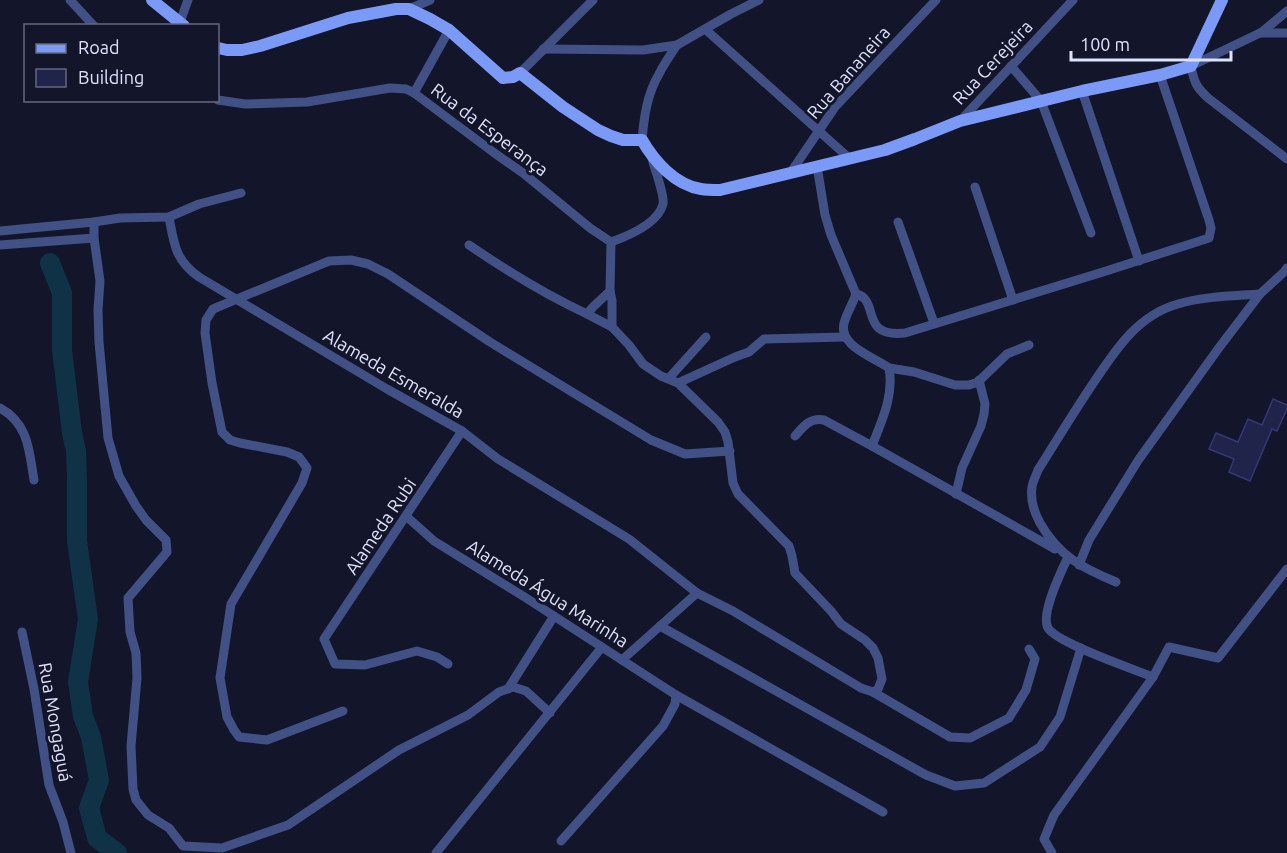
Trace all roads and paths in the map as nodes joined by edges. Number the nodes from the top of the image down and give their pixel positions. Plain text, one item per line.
1 (70, 0) edge
2 (152, 0) edge
3 (188, 0) edge
4 (430, 0) edge
5 (593, 0) edge
6 (759, 0) edge
7 (936, 0) edge
8 (1073, 0) edge
9 (1222, 0) edge
10 (409, 9) junction
11 (1287, 11) edge
12 (92, 24) edge
13 (182, 24) edge
14 (705, 29) junction
15 (448, 30) junction
16 (1260, 33) junction
17 (1287, 33) edge
18 (677, 45) junction
19 (219, 48) edge
20 (543, 49) junction
21 (1011, 66) junction
22 (1191, 66) junction
23 (520, 73) junction
24 (1160, 75) junction
25 (1082, 91) junction
26 (414, 93) junction
27 (219, 100) edge
28 (1041, 101) junction
29 (960, 121) junction
30 (818, 131) junction
31 (642, 140) junction
32 (651, 155) junction
33 (849, 158) junction
34 (1287, 159) edge
35 (817, 166) junction
36 (791, 172) junction
37 (975, 187) dead end
38 (241, 193) dead end
39 (169, 217) junction
40 (94, 222) junction
41 (898, 222) dead end
42 (0, 231) edge
43 (1091, 233) dead end
44 (94, 238) junction
45 (611, 242) junction
46 (0, 245) edge
47 (469, 245) dead end
48 (1139, 261) junction
49 (1287, 268) edge
50 (610, 291) junction
51 (856, 294) junction
52 (1260, 294) junction
53 (236, 299) junction
54 (1013, 300) junction
55 (587, 314) junction
56 (934, 323) junction
57 (612, 327) junction
58 (706, 337) dead end
59 (845, 337) junction
60 (1029, 345) dead end
61 (889, 368) junction
62 (979, 380) junction
63 (673, 381) junction
64 (0, 408) edge
65 (462, 431) junction
66 (795, 436) dead end
67 (872, 446) junction
68 (730, 451) junction
69 (34, 480) dead end
70 (956, 494) junction
71 (406, 516) junction
72 (1065, 555) junction
73 (1079, 565) junction
74 (1287, 569) edge
75 (1116, 582) dead end
76 (697, 593) junction
77 (554, 616) junction
78 (660, 626) junction
79 (22, 632) dead end
80 (602, 647) junction
81 (1081, 648) junction
82 (1029, 649) dead end
83 (622, 660) junction
84 (448, 664) dead end
85 (1153, 677) junction
86 (508, 689) junction
87 (873, 692) junction
88 (676, 695) junction
89 (343, 711) dead end
90 (550, 713) junction
91 (883, 812) dead end
92 (561, 841) dead end
93 (71, 853) edge
94 (436, 853) edge
95 (1052, 853) edge

1 - 12 street
2 - 13 street
3 - 13 street
4 - 10 street
5 - 20 street
6 - 14 street
7 - 30 street, Rua Bananeira
8 - 21 street, Rua Cerejeira
9 - 22 street
10 - 15 street
10 - 19 street
11 - 16 street
14 - 18 street
14 - 30 street
15 - 23 street
15 - 26 street
16 - 17 street
16 - 22 street
18 - 20 street
18 - 31 street
20 - 23 street
21 - 28 street
21 - 29 street, Rua Cerejeira
22 - 24 street
22 - 34 street
23 - 31 street
24 - 25 street
24 - 48 street
25 - 28 street
25 - 48 street
26 - 27 street, Rua da Esperança
26 - 45 street, Rua da Esperança
28 - 29 street
28 - 43 street
29 - 33 street
30 - 33 street
30 - 36 street, Rua Bananeira
31 - 32 street
32 - 36 street
32 - 45 street
33 - 35 street
35 - 36 street
35 - 51 street
37 - 54 street
38 - 39 street
39 - 40 street
39 - 53 street, Alameda Esmeralda
40 - 42 street
40 - 44 street
41 - 56 street
44 - 46 street
44 - 86 street
45 - 50 street
47 - 55 street
48 - 54 street
49 - 52 street
50 - 55 street
50 - 57 street
51 - 56 street
51 - 59 street
52 - 72 street
52 - 73 street
53 - 65 street, Alameda Esmeralda
53 - 68 street
53 - 89 street
54 - 56 street
55 - 57 street
57 - 63 street
58 - 63 street
59 - 61 street
59 - 63 street
60 - 62 street
61 - 62 street
61 - 67 street
62 - 70 street
63 - 68 street
64 - 69 street
65 - 71 street, Alameda Rubi
65 - 76 street, Alameda Esmeralda
66 - 67 street
67 - 70 street
68 - 87 street
70 - 72 street
71 - 77 street, Alameda Água Marinha
71 - 84 street, Alameda Rubi
72 - 73 street
72 - 81 street
73 - 75 street
74 - 85 street
76 - 78 street
76 - 87 street, Alameda Esmeralda
77 - 80 street, Alameda Água Marinha
77 - 86 street
78 - 81 street
78 - 83 street
79 - 93 street, Rua Mongaguá
80 - 83 street, Alameda Água Marinha
80 - 90 street
81 - 85 street
82 - 87 street, Alameda Esmeralda
83 - 88 street, Alameda Água Marinha
85 - 95 street
86 - 90 street
88 - 91 street, Alameda Água Marinha
88 - 92 street
90 - 94 street

